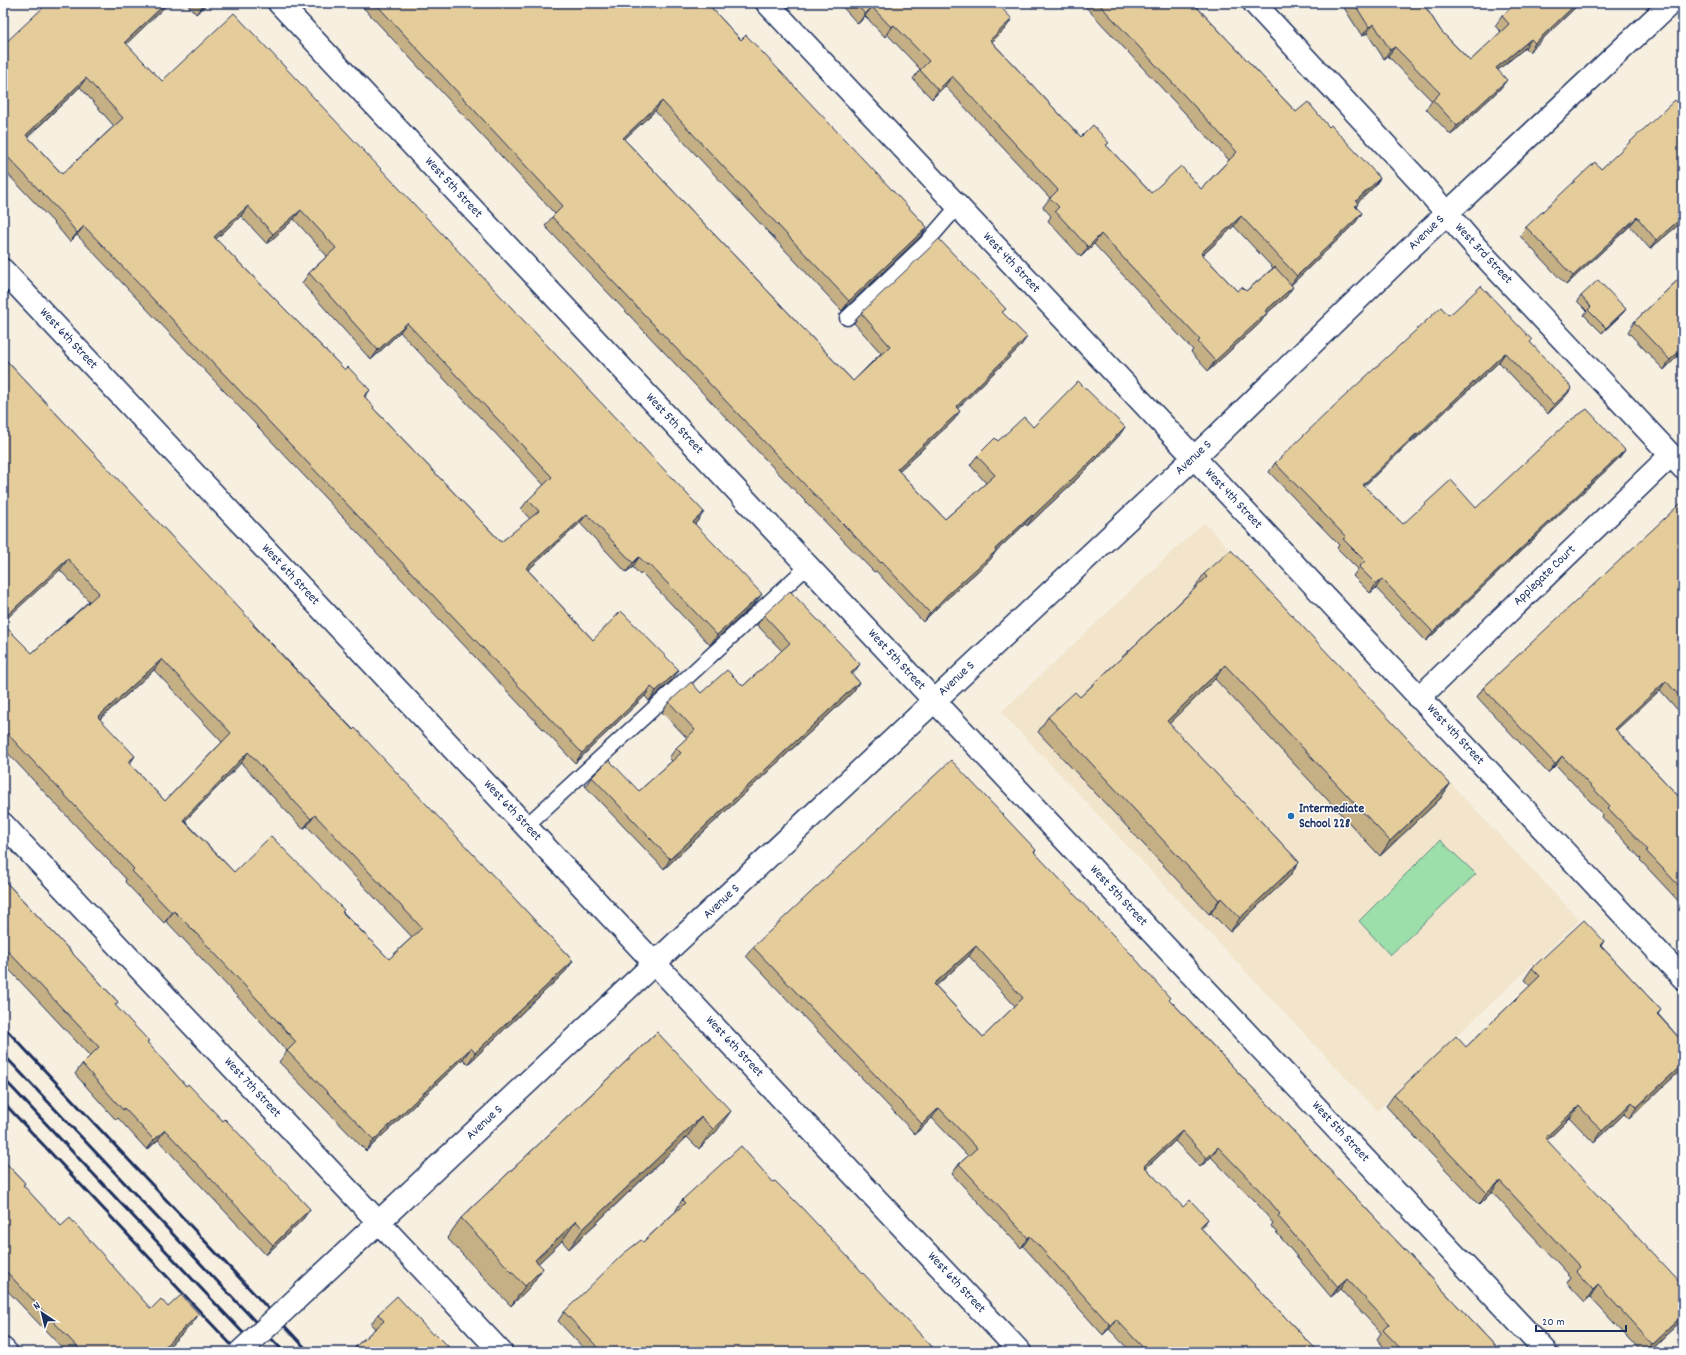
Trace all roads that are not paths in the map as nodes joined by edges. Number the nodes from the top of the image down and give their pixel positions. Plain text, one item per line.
1 (279, 3) edge
2 (767, 3) edge
3 (1254, 3) edge
4 (1671, 3) edge
5 (958, 206) junction
6 (1446, 214) junction
7 (3, 270) edge
8 (847, 318) dead end
9 (1194, 457) junction
10 (1677, 461) edge
11 (808, 566) junction
12 (1420, 698) junction
13 (935, 701) junction
14 (3, 824) edge
15 (526, 826) junction
16 (656, 964) junction
17 (1683, 978) edge
18 (379, 1222) junction
19 (3, 1349) edge
20 (6, 1352) edge
21 (240, 1352) edge
22 (501, 1352) edge
23 (1020, 1352) edge
24 (1546, 1352) edge

1 - 11 street, West 5th Street
2 - 5 street, West 4th Street
3 - 6 street, West 3rd Street
4 - 6 street, Avenue S
5 - 8 lane
5 - 9 street, West 4th Street
6 - 9 street, Avenue S
6 - 10 street, West 3rd Street
7 - 15 street, West 6th Street
9 - 12 street, West 4th Street
9 - 13 street, Avenue S
10 - 12 street, Applegate Court
11 - 13 street, West 5th Street
11 - 15 lane
12 - 17 street, West 4th Street
13 - 16 street, Avenue S
13 - 24 street, West 5th Street
14 - 18 street, West 7th Street
15 - 16 street, West 6th Street
16 - 18 street, Avenue S
16 - 23 street, West 6th Street
18 - 21 street, Avenue S, bridge
18 - 22 street, West 7th Street
19 - 20 street

